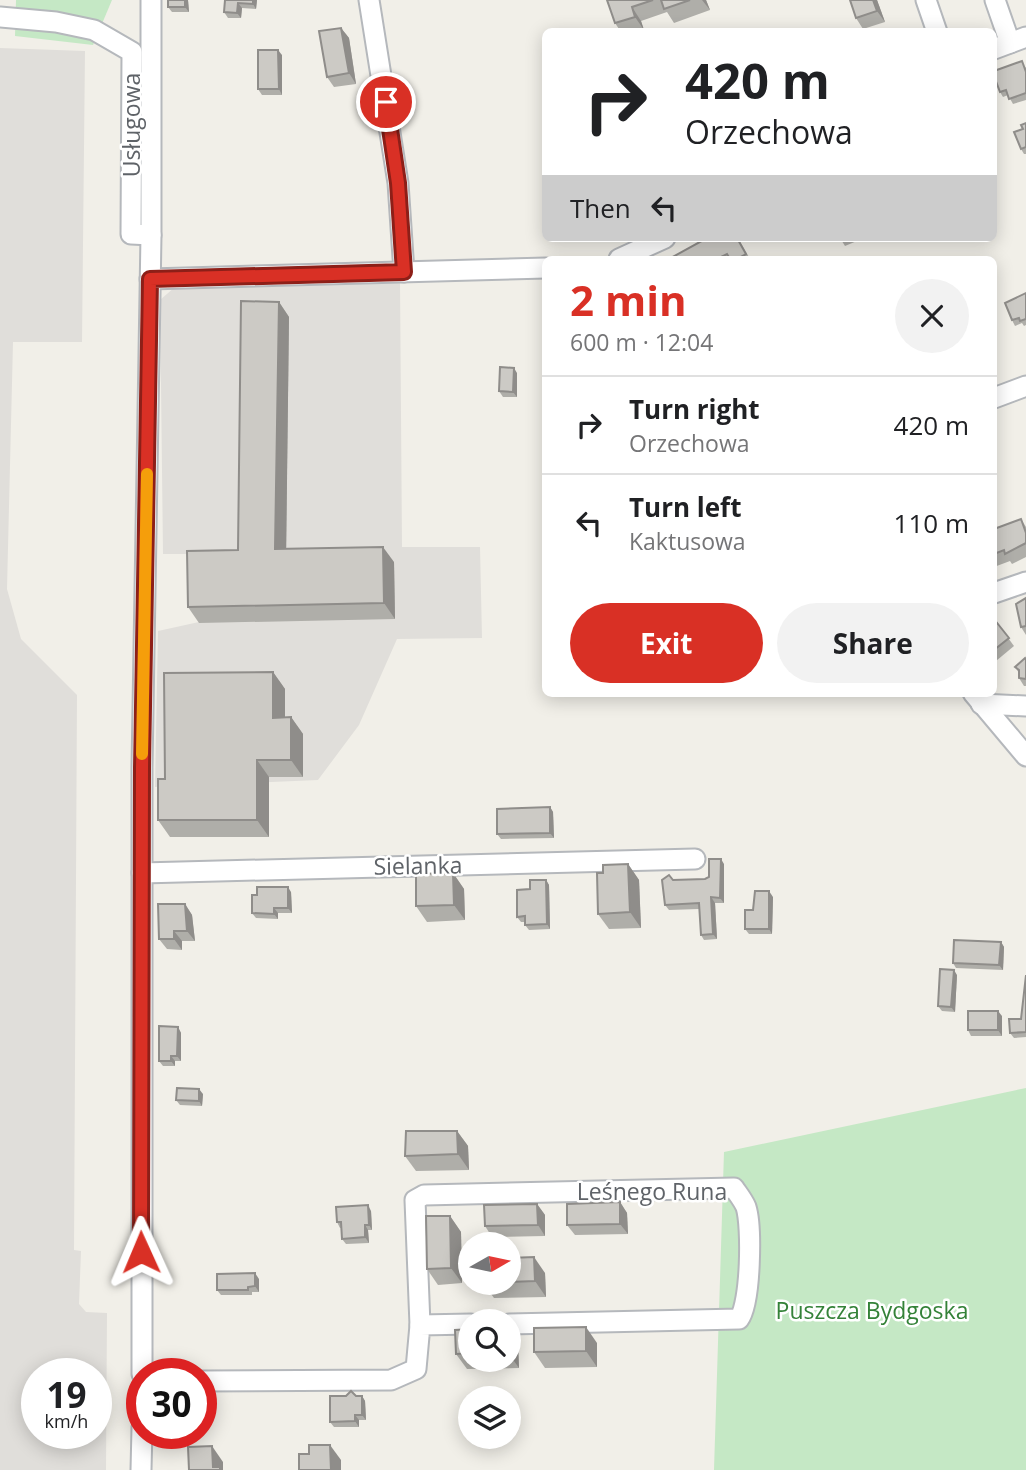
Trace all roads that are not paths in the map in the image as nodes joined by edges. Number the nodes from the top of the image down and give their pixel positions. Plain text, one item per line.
1 (151, 0) edge
2 (369, 0) edge
3 (926, 0) edge
4 (995, 0) edge
5 (1, 16) edge
6 (936, 28) edge
7 (1010, 43) edge
8 (151, 235) junction
9 (656, 242) edge
10 (626, 256) edge
11 (542, 268) edge
12 (404, 272) junction
13 (150, 279) junction
14 (1026, 386) edge
15 (997, 397) edge
16 (1026, 582) edge
17 (997, 592) edge
18 (977, 698) edge
19 (1026, 706) edge
20 (1026, 757) edge
21 (695, 859) dead end
22 (142, 873) junction
23 (458, 1324) edge
24 (521, 1324) edge
25 (420, 1325) junction
26 (142, 1358) edge
27 (217, 1381) edge
28 (142, 1449) edge
29 (141, 1470) edge

1 - 8 street
2 - 12 street
3 - 6 street
4 - 7 street
5 - 8 street, Usługowa
8 - 13 street
9 - 10 street
11 - 12 street
12 - 13 street
13 - 22 street
14 - 15 street
16 - 17 street
18 - 19 street
18 - 20 street
21 - 22 street, Sielanka
22 - 26 street
23 - 25 street
24 - 25 street, Leśnego Runa
25 - 27 street, Leśnego Runa
28 - 29 street

